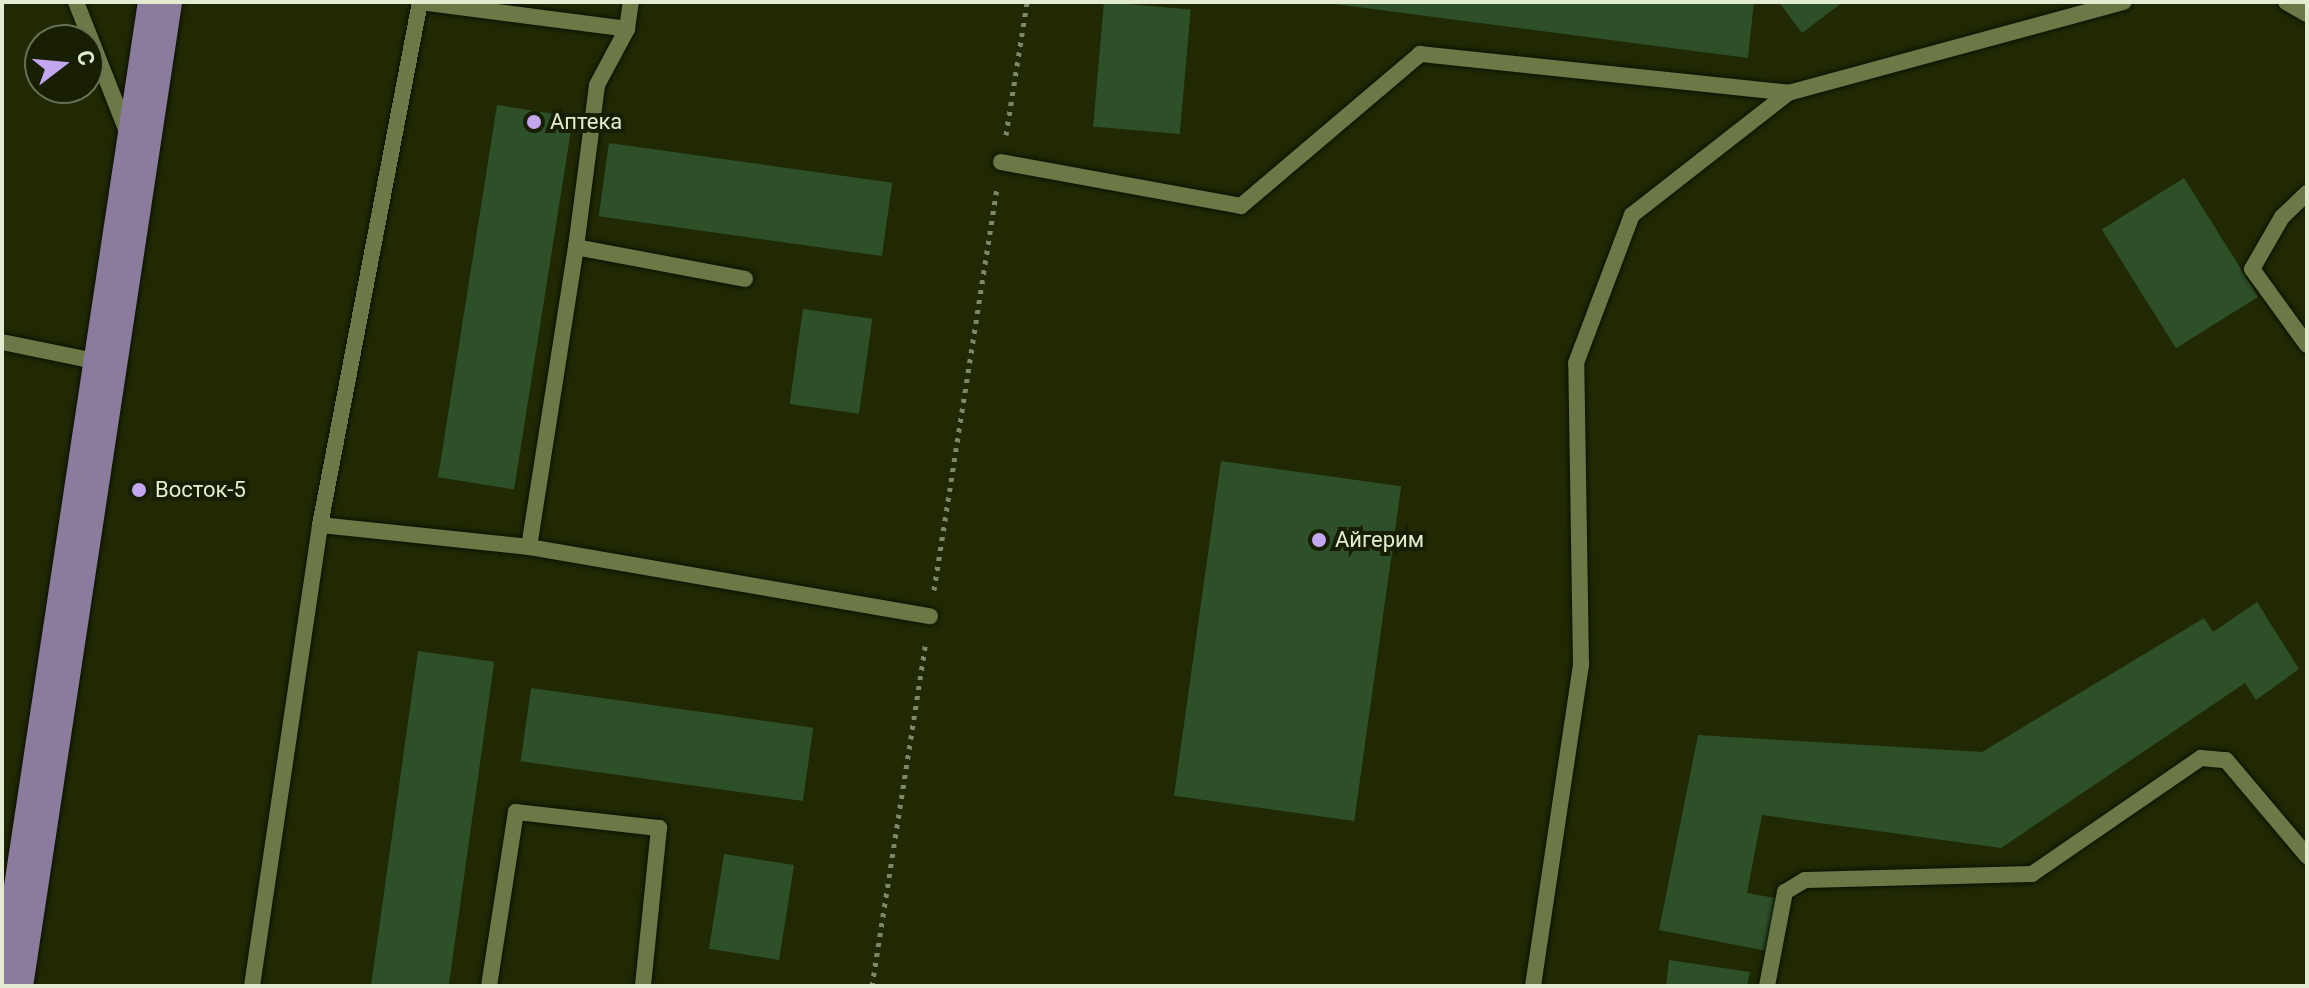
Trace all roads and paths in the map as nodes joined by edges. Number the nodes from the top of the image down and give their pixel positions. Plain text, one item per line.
1 (76, 2) edge
2 (160, 2) edge
3 (420, 2) edge
4 (631, 2) edge
5 (1027, 2) edge
6 (2124, 2) edge
7 (2286, 2) edge
8 (2307, 14) edge
9 (627, 29) junction
10 (1788, 93) junction
11 (137, 155) junction
12 (1001, 162) junction
13 (2307, 193) edge
14 (576, 247) junction
15 (745, 279) dead end
16 (2, 342) edge
17 (2307, 345) edge
18 (105, 363) junction
19 (320, 525) junction
20 (529, 547) junction
21 (930, 616) junction
22 (2307, 856) edge
23 (11, 986) edge
24 (252, 986) edge
25 (489, 986) edge
26 (643, 986) edge
27 (872, 986) edge
28 (1533, 986) edge
29 (1767, 986) edge

1 - 11 lane
2 - 11 main road
3 - 9 lane
3 - 19 lane
4 - 9 lane
5 - 12 path
6 - 10 lane
7 - 8 lane
9 - 14 lane
10 - 12 lane
10 - 28 lane
11 - 18 main road
12 - 21 path
13 - 17 lane
14 - 15 lane
14 - 20 lane
16 - 18 lane
18 - 23 main road
19 - 20 lane
19 - 24 lane
20 - 21 lane
21 - 27 path
22 - 29 lane
25 - 26 lane

